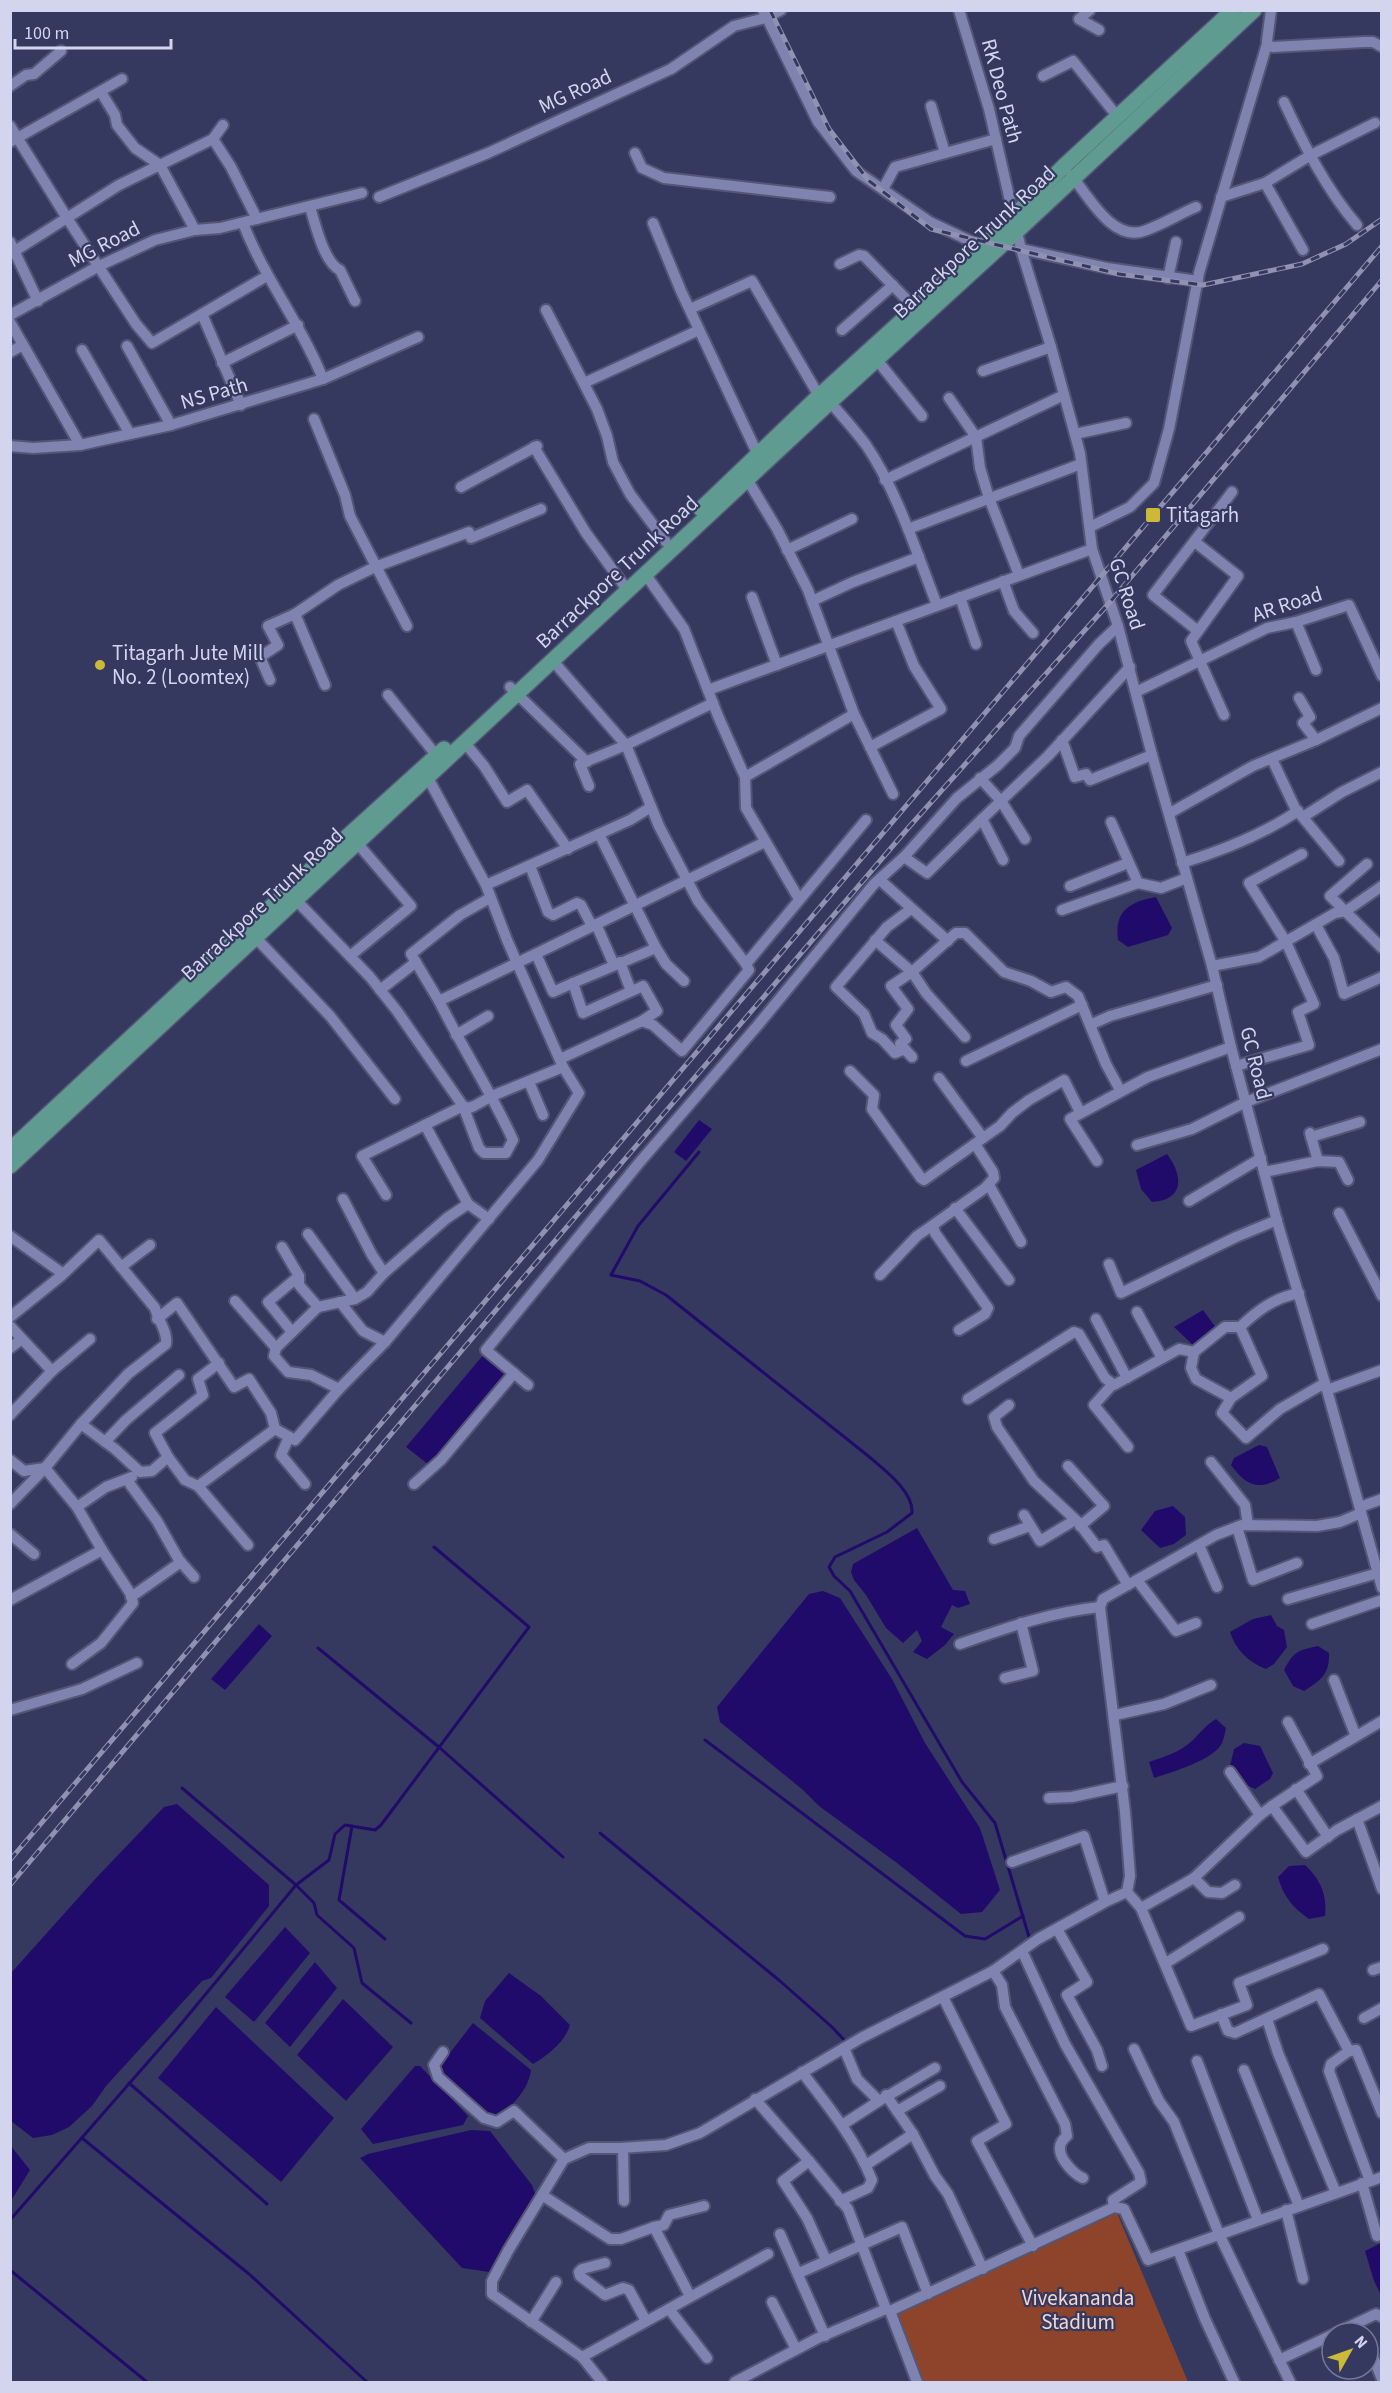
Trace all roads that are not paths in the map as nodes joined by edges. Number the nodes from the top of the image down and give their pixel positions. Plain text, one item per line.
1 (781, 10) edge
2 (959, 10) edge
3 (1090, 10) edge
4 (1233, 10) edge
5 (1254, 10) edge
6 (1271, 10) edge
7 (764, 14) edge
8 (1099, 30) dead end
9 (1267, 44) junction
10 (1382, 46) edge
11 (61, 51) dead end
12 (1043, 76) dead end
13 (122, 79) dead end
14 (10, 86) edge
15 (101, 92) junction
16 (1284, 102) dead end
17 (931, 106) dead end
18 (1117, 116) junction
19 (1375, 123) dead end
20 (223, 125) dead end
21 (10, 126) edge
22 (213, 139) junction
23 (996, 139) junction
24 (15, 140) edge
25 (635, 153) dead end
26 (945, 153) junction
27 (1311, 155) junction
28 (160, 165) junction
29 (1069, 171) junction
30 (1265, 183) junction
31 (883, 189) junction
32 (362, 193) dead end
33 (379, 197) dead end
34 (830, 197) dead end
35 (1221, 197) junction
36 (310, 207) junction
37 (1196, 207) dead end
38 (67, 218) junction
39 (257, 219) junction
40 (243, 223) junction
41 (652, 223) dead end
42 (1015, 225) junction
43 (1356, 225) dead end
44 (195, 230) junction
45 (1176, 242) dead end
46 (983, 247) junction
47 (12, 249) edge
48 (1021, 249) junction
49 (1303, 250) dead end
50 (840, 264) dead end
51 (99, 266) junction
52 (267, 276) junction
53 (1168, 278) junction
54 (1198, 281) junction
55 (893, 285) junction
56 (38, 301) junction
57 (355, 301) dead end
58 (546, 309) dead end
59 (690, 309) junction
60 (916, 309) junction
61 (202, 314) junction
62 (10, 315) edge
63 (10, 322) edge
64 (298, 325) junction
65 (699, 330) junction
66 (842, 330) dead end
67 (418, 337) dead end
68 (23, 345) junction
69 (127, 346) dead end
70 (1051, 347) junction
71 (82, 350) dead end
72 (10, 352) edge
73 (877, 360) junction
74 (222, 363) junction
75 (983, 371) dead end
76 (323, 379) junction
77 (584, 383) junction
78 (1065, 395) junction
79 (949, 398) dead end
80 (825, 399) junction
81 (241, 405) junction
82 (922, 416) dead end
83 (314, 419) dead end
84 (1126, 423) dead end
85 (171, 425) junction
86 (130, 434) junction
87 (1075, 434) junction
88 (976, 437) junction
89 (80, 445) junction
90 (10, 446) edge
91 (758, 455) junction
92 (1081, 464) junction
93 (747, 479) junction
94 (885, 480) junction
95 (461, 487) dead end
96 (1232, 492) dead end
97 (989, 498) junction
98 (541, 509) dead end
99 (852, 519) dead end
100 (1090, 527) junction
101 (908, 529) junction
102 (666, 542) junction
103 (1195, 542) junction
104 (1092, 549) junction
105 (787, 550) junction
106 (918, 557) junction
107 (375, 567) junction
108 (646, 575) junction
109 (1019, 575) junction
110 (1003, 581) junction
111 (623, 584) junction
112 (752, 597) dead end
113 (960, 597) junction
114 (812, 601) junction
115 (937, 605) junction
116 (295, 614) junction
117 (896, 621) junction
118 (1296, 622) junction
119 (407, 626) dead end
120 (1118, 626) junction
121 (1198, 631) junction
122 (1033, 633) dead end
123 (829, 644) junction
124 (976, 644) dead end
125 (553, 661) junction
126 (1199, 662) junction
127 (777, 665) junction
128 (1130, 667) junction
129 (1316, 670) dead end
130 (1382, 676) edge
131 (270, 680) dead end
132 (325, 685) dead end
133 (708, 690) junction
134 (513, 691) junction
135 (1136, 692) junction
136 (388, 695) dead end
137 (1299, 698) dead end
138 (713, 703) junction
139 (1382, 708) edge
140 (854, 714) junction
141 (1224, 715) dead end
142 (1062, 740) junction
143 (1316, 740) junction
144 (465, 743) junction
145 (626, 745) junction
146 (870, 747) junction
147 (1152, 755) junction
148 (1272, 759) junction
149 (440, 760) junction
150 (587, 762) junction
151 (1382, 772) edge
152 (745, 777) junction
153 (428, 778) junction
154 (980, 778) junction
155 (590, 786) dead end
156 (892, 794) dead end
157 (1001, 801) junction
158 (651, 807) junction
159 (1170, 813) junction
160 (1300, 814) junction
161 (982, 819) junction
162 (866, 820) dead end
163 (1111, 822) dead end
164 (599, 834) junction
165 (1024, 838) dead end
166 (765, 842) junction
167 (358, 844) junction
168 (568, 849) junction
169 (1302, 854) dead end
170 (904, 857) junction
171 (1003, 860) dead end
172 (1339, 861) dead end
173 (1128, 863) junction
174 (1182, 863) junction
175 (1367, 864) dead end
176 (530, 866) junction
177 (1187, 878) junction
178 (687, 880) junction
179 (880, 880) junction
180 (1138, 883) junction
181 (486, 885) junction
182 (1070, 886) dead end
183 (1382, 886) edge
184 (490, 898) junction
185 (798, 899) junction
186 (296, 900) junction
187 (636, 905) junction
188 (911, 909) junction
189 (1062, 910) dead end
190 (1346, 911) junction
191 (594, 925) junction
192 (1316, 925) junction
193 (256, 938) junction
194 (875, 940) junction
195 (948, 941) junction
196 (1286, 942) junction
197 (656, 948) junction
198 (1382, 948) edge
199 (536, 954) junction
200 (350, 956) junction
201 (416, 962) junction
202 (518, 963) junction
203 (617, 964) junction
204 (746, 964) junction
205 (1212, 966) junction
206 (912, 972) junction
207 (1382, 977) edge
208 (684, 981) dead end
209 (573, 983) junction
210 (1217, 986) junction
211 (380, 990) junction
212 (631, 991) junction
213 (439, 1002) junction
214 (1082, 1005) junction
215 (488, 1016) dead end
216 (642, 1021) junction
217 (1090, 1025) junction
218 (456, 1035) junction
219 (965, 1037) dead end
220 (1230, 1047) junction
221 (1382, 1049) edge
222 (966, 1061) dead end
223 (562, 1063) junction
224 (1236, 1066) junction
225 (850, 1071) dead end
226 (939, 1078) dead end
227 (529, 1082) junction
228 (1120, 1090) junction
229 (492, 1096) junction
230 (395, 1099) dead end
231 (1245, 1102) junction
232 (463, 1106) junction
233 (1080, 1113) junction
234 (543, 1115) dead end
235 (1360, 1122) dead end
236 (425, 1125) junction
237 (979, 1141) junction
238 (1137, 1145) dead end
239 (10, 1150) edge
240 (1261, 1158) junction
241 (1097, 1161) dead end
242 (1318, 1161) junction
243 (10, 1166) edge
244 (1264, 1173) junction
245 (1348, 1180) dead end
246 (989, 1185) junction
247 (386, 1195) dead end
248 (343, 1199) dead end
249 (1189, 1201) dead end
250 (468, 1203) junction
251 (955, 1208) junction
252 (1340, 1213) dead end
253 (489, 1220) junction
254 (1278, 1220) junction
255 (933, 1225) junction
256 (308, 1234) dead end
257 (10, 1236) edge
258 (1021, 1242) dead end
259 (150, 1245) dead end
260 (282, 1247) dead end
261 (1109, 1264) dead end
262 (121, 1267) junction
263 (62, 1273) junction
264 (384, 1273) junction
265 (880, 1275) dead end
266 (299, 1276) junction
267 (1009, 1280) dead end
268 (1299, 1293) junction
269 (1382, 1296) edge
270 (355, 1299) junction
271 (235, 1301) dead end
272 (340, 1302) junction
273 (318, 1307) junction
274 (1137, 1312) dead end
275 (10, 1317) edge
276 (157, 1319) junction
277 (1096, 1319) dead end
278 (10, 1326) edge
279 (1240, 1327) junction
280 (959, 1330) dead end
281 (292, 1332) junction
282 (22, 1339) junction
283 (90, 1339) dead end
284 (385, 1342) junction
285 (10, 1348) edge
286 (276, 1348) junction
287 (1194, 1352) junction
288 (1162, 1358) junction
289 (219, 1363) junction
290 (1382, 1370) edge
291 (52, 1371) junction
292 (514, 1373) junction
293 (179, 1375) dead end
294 (1127, 1378) junction
295 (1112, 1384) junction
296 (528, 1385) dead end
297 (1326, 1387) junction
298 (339, 1389) junction
299 (1231, 1398) junction
300 (968, 1399) dead end
301 (1009, 1405) dead end
302 (10, 1415) edge
303 (81, 1424) junction
304 (275, 1429) junction
305 (289, 1437) junction
306 (105, 1442) junction
307 (1128, 1447) dead end
308 (168, 1457) junction
309 (10, 1460) edge
310 (1211, 1462) dead end
311 (1068, 1466) dead end
312 (45, 1468) junction
313 (140, 1472) junction
314 (127, 1480) junction
315 (305, 1484) dead end
316 (414, 1484) dead end
317 (198, 1486) junction
318 (1382, 1499) edge
319 (10, 1504) edge
320 (77, 1507) junction
321 (1360, 1510) junction
322 (1024, 1515) dead end
323 (1078, 1523) junction
324 (1030, 1526) junction
325 (1243, 1526) junction
326 (10, 1534) edge
327 (994, 1539) dead end
328 (248, 1545) dead end
329 (1199, 1545) junction
330 (102, 1550) junction
331 (34, 1554) dead end
332 (181, 1562) junction
333 (1297, 1563) dead end
334 (1378, 1573) junction
335 (194, 1577) dead end
336 (1132, 1583) junction
337 (1217, 1587) dead end
338 (1382, 1588) edge
339 (131, 1597) junction
340 (1288, 1599) dead end
341 (10, 1600) edge
342 (1382, 1600) edge
343 (1100, 1607) junction
344 (1021, 1623) junction
345 (1196, 1623) dead end
346 (1312, 1624) dead end
347 (960, 1644) dead end
348 (137, 1663) dead end
349 (72, 1664) dead end
350 (1005, 1678) dead end
351 (1334, 1680) dead end
352 (1211, 1685) dead end
353 (10, 1710) edge
354 (1115, 1716) junction
355 (1382, 1720) edge
356 (1288, 1722) dead end
357 (1356, 1734) junction
358 (1309, 1764) junction
359 (1230, 1772) dead end
360 (1122, 1786) junction
361 (1296, 1789) junction
362 (1049, 1798) dead end
363 (1272, 1806) junction
364 (1382, 1806) edge
365 (1260, 1815) junction
366 (1357, 1819) junction
367 (1328, 1837) junction
368 (1012, 1862) dead end
369 (1194, 1878) junction
370 (1235, 1885) dead end
371 (1382, 1889) edge
372 (1127, 1892) junction
373 (1105, 1902) junction
374 (1141, 1908) junction
375 (1239, 1917) dead end
376 (1057, 1929) junction
377 (1323, 1949) dead end
378 (1022, 1951) junction
379 (1166, 1963) junction
380 (993, 1971) junction
381 (943, 1997) junction
382 (1382, 2008) edge
383 (1221, 2014) junction
384 (1364, 2018) dead end
385 (1268, 2019) junction
386 (844, 2048) junction
387 (1134, 2049) dead end
388 (1349, 2051) junction
389 (443, 2052) dead end
390 (1197, 2061) dead end
391 (1102, 2066) dead end
392 (935, 2068) dead end
393 (1244, 2070) dead end
394 (802, 2072) junction
395 (940, 2086) dead end
396 (883, 2098) junction
397 (755, 2099) junction
398 (897, 2111) junction
399 (1382, 2113) edge
400 (842, 2125) junction
401 (913, 2134) junction
402 (623, 2148) junction
403 (564, 2159) junction
404 (809, 2161) junction
405 (866, 2165) junction
406 (1382, 2177) edge
407 (1083, 2178) dead end
408 (1366, 2182) junction
409 (1336, 2193) junction
410 (542, 2195) junction
411 (624, 2201) dead end
412 (840, 2201) junction
413 (704, 2206) dead end
414 (1299, 2206) junction
415 (1114, 2207) junction
416 (1286, 2210) junction
417 (1258, 2220) junction
418 (654, 2227) junction
419 (780, 2234) dead end
420 (1219, 2234) junction
421 (1377, 2236) dead end
422 (861, 2243) junction
423 (1034, 2246) junction
424 (1178, 2250) junction
425 (768, 2254) dead end
426 (826, 2260) junction
427 (605, 2264) dead end
428 (983, 2269) junction
429 (798, 2273) junction
430 (1302, 2279) dead end
431 (556, 2282) dead end
432 (928, 2294) junction
433 (690, 2296) junction
434 (772, 2302) dead end
435 (669, 2309) junction
436 (888, 2310) junction
437 (1382, 2317) edge
438 (646, 2321) junction
439 (1361, 2321) edge
440 (531, 2322) junction
441 (825, 2336) junction
442 (1320, 2341) edge
443 (796, 2349) junction
444 (582, 2358) junction
445 (707, 2358) dead end
446 (1279, 2360) junction
447 (602, 2382) edge
448 (735, 2382) edge
449 (917, 2382) edge
450 (1234, 2382) edge
451 (1290, 2382) edge

1 - 7 street, MG Road
2 - 23 street, RK Deo Path
3 - 8 street
4 - 18 main road, Barrackpore Trunk Road
5 - 29 main road, Barrackpore Trunk Road
6 - 9 street
7 - 31 street
7 - 33 street, MG Road
9 - 10 street
9 - 35 street
11 - 14 street
12 - 18 street
13 - 15 street
15 - 24 street
15 - 28 street
16 - 27 street
17 - 26 street
18 - 29 main road, Barrackpore Trunk Road
19 - 27 street
20 - 22 street
21 - 24 street
22 - 28 street
22 - 39 street
23 - 26 street
23 - 42 street, RK Deo Path
24 - 38 street
25 - 34 street
26 - 31 street
27 - 30 street
27 - 43 street
28 - 38 street
28 - 44 street
29 - 37 street
29 - 42 main road, Barrackpore Trunk Road
30 - 35 street
30 - 49 street
31 - 46 street
32 - 36 street, MG Road
35 - 54 street
36 - 39 street, MG Road
36 - 57 street
38 - 47 street
38 - 51 street
39 - 40 street, MG Road
40 - 44 street, MG Road
40 - 52 street
41 - 59 street
42 - 46 main road, Barrackpore Trunk Road
42 - 48 street, RK Deo Path
42 - 73 main road, Barrackpore Trunk Road
44 - 51 street, MG Road
45 - 53 street
46 - 60 main road, Barrackpore Trunk Road
47 - 56 street
48 - 53 street
48 - 70 street, RK Deo Path
50 - 55 street
51 - 56 street, MG Road
51 - 61 street
52 - 61 street
52 - 64 street
53 - 54 street
54 - 100 street
55 - 60 street
55 - 66 street
56 - 62 street, MG Road
58 - 77 street
59 - 65 street
59 - 80 street
60 - 80 main road, Barrackpore Trunk Road
61 - 74 street
63 - 68 street
64 - 74 street
64 - 76 street
65 - 77 street
65 - 91 street
67 - 76 street, NS Path
68 - 72 street
68 - 89 street
69 - 85 street
70 - 75 street
70 - 78 street, RK Deo Path
71 - 86 street
73 - 80 main road, Barrackpore Trunk Road
73 - 82 street
74 - 81 street
76 - 81 street, NS Path
77 - 102 street
78 - 87 street, GC Road
78 - 88 street
79 - 88 street
80 - 91 main road, Barrackpore Trunk Road
80 - 93 main road, Barrackpore Trunk Road
80 - 94 street
81 - 85 street, NS Path
83 - 107 street
84 - 87 street
85 - 86 street, NS Path
86 - 89 street, NS Path
87 - 92 street, GC Road
88 - 94 street
88 - 97 street
89 - 90 street, NS Path
91 - 102 main road, Barrackpore Trunk Road
92 - 97 street
92 - 100 street, GC Road
93 - 105 street
93 - 108 main road, Barrackpore Trunk Road
94 - 101 street
95 - 111 street
96 - 103 street
97 - 101 street
97 - 109 street
98 - 107 street
99 - 105 street
100 - 104 street, GC Road
101 - 106 street
102 - 111 main road, Barrackpore Trunk Road
103 - 121 street
103 - 121 street
104 - 109 street
104 - 120 street, GC Road
105 - 114 street
106 - 114 street
106 - 115 street
107 - 116 street
107 - 119 street
108 - 125 main road, Barrackpore Trunk Road
108 - 133 street
109 - 110 street
110 - 113 street
110 - 122 street
111 - 134 main road, Barrackpore Trunk Road
112 - 127 street
113 - 115 street
113 - 124 street
114 - 123 street
115 - 117 street
116 - 131 street
116 - 132 street
117 - 123 street
117 - 146 street
118 - 126 street, AR Road
118 - 129 street
118 - 130 street, AR Road
120 - 128 street, GC Road
120 - 154 street
121 - 126 street
123 - 127 street
123 - 140 street
125 - 134 main road, Barrackpore Trunk Road
125 - 145 street
126 - 135 street, AR Road
126 - 141 street
127 - 133 street
128 - 135 street, GC Road
128 - 142 street
133 - 138 street
134 - 144 main road, Barrackpore Trunk Road
134 - 149 main road, Barrackpore Trunk Road
134 - 150 street
135 - 147 street, GC Road
136 - 149 street
137 - 143 street
138 - 145 street
138 - 152 street
139 - 143 street
140 - 146 street
140 - 152 street
142 - 147 street
142 - 157 street
143 - 148 street
144 - 149 main road, Barrackpore Trunk Road
144 - 168 street
145 - 150 street
145 - 158 street
146 - 156 street
147 - 159 street, GC Road
148 - 159 street
148 - 160 street
149 - 153 main road, Barrackpore Trunk Road
149 - 239 main road, Barrackpore Trunk Road
150 - 155 street
151 - 160 street
152 - 166 street
153 - 167 main road, Barrackpore Trunk Road
153 - 181 street
154 - 157 street
154 - 170 street
157 - 161 street
157 - 165 street
158 - 164 street
158 - 178 street
159 - 174 street, GC Road
160 - 172 street
160 - 174 street
161 - 170 street
161 - 171 street
162 - 185 street
163 - 173 street
164 - 168 street
164 - 187 street
166 - 178 street
166 - 185 street
167 - 186 main road, Barrackpore Trunk Road
167 - 200 street
168 - 176 street
169 - 196 street
170 - 179 street
173 - 180 street
173 - 182 street
174 - 177 street, GC Road
175 - 190 street
176 - 181 street
176 - 191 street
177 - 180 street
177 - 205 street, GC Road
178 - 187 street
178 - 204 street
179 - 188 street
179 - 292 street
180 - 189 street
181 - 184 street
183 - 190 street
184 - 201 street
184 - 202 street
185 - 204 street
186 - 193 main road, Barrackpore Trunk Road
186 - 200 street
187 - 191 street
187 - 197 street
188 - 194 street
188 - 195 street
190 - 192 street
190 - 198 street
191 - 199 street
191 - 203 street
192 - 196 street
192 - 207 street
193 - 230 street
193 - 243 main road, Barrackpore Trunk Road
194 - 206 street
194 - 206 street
195 - 206 street
195 - 214 street
196 - 205 street
196 - 224 street
197 - 203 street
197 - 208 street
199 - 202 street
199 - 209 street
200 - 211 street
201 - 211 street
201 - 213 street
202 - 213 street
202 - 223 street
203 - 209 street
203 - 212 street
204 - 216 street
205 - 210 street, GC Road
206 - 219 street
209 - 212 street
210 - 217 street
210 - 220 street, GC Road
211 - 232 street
212 - 216 street
213 - 218 street
214 - 217 street
214 - 222 street
215 - 218 street
216 - 223 street
217 - 228 street
218 - 229 street
220 - 224 street, GC Road
220 - 228 street
221 - 231 street
223 - 227 street
223 - 253 street
224 - 231 street, GC Road
225 - 237 street
226 - 237 street
227 - 229 street
227 - 234 street
228 - 233 street
229 - 232 street
229 - 232 street
231 - 238 street
231 - 240 street, GC Road
232 - 236 street
233 - 237 street
233 - 241 street
235 - 242 street
236 - 247 street
236 - 250 street
237 - 246 street
240 - 244 street, GC Road
240 - 249 street
242 - 244 street
242 - 245 street
244 - 254 street, GC Road
246 - 251 street
246 - 258 street
248 - 264 street
250 - 253 street
250 - 264 street
251 - 255 street
251 - 267 street
252 - 269 street
253 - 284 street
254 - 261 street
254 - 268 street, GC Road
255 - 265 street
255 - 280 street
256 - 270 street
257 - 263 street
259 - 262 street
260 - 266 street
262 - 263 street
262 - 276 street
263 - 275 street
264 - 270 street
266 - 273 street
266 - 281 street
268 - 279 street
268 - 297 street, GC Road
270 - 272 street
271 - 286 street
272 - 273 street
272 - 284 street
273 - 281 street
274 - 288 street
276 - 289 street
276 - 303 street
277 - 294 street
278 - 282 street
279 - 287 street
279 - 299 street
281 - 286 street
282 - 285 street
282 - 291 street
283 - 291 street
284 - 298 street
286 - 298 street
287 - 288 street
287 - 299 street
288 - 294 street
289 - 304 street
289 - 308 street
290 - 297 street
291 - 302 street
292 - 296 street
292 - 316 street
293 - 306 street
294 - 295 street
295 - 300 street
295 - 307 street
297 - 299 street
297 - 321 street, GC Road
298 - 305 street
301 - 323 street
303 - 306 street
303 - 312 street
304 - 305 street
304 - 317 street
305 - 315 street
306 - 313 street
308 - 313 street
308 - 317 street
309 - 312 street
310 - 325 street
311 - 323 street
312 - 319 street
312 - 320 street
313 - 314 street
314 - 320 street
314 - 332 street
317 - 328 street
318 - 321 street
320 - 330 street
321 - 325 street
321 - 334 street, GC Road
322 - 324 street
323 - 324 street
323 - 336 street
324 - 327 street
325 - 329 street
325 - 333 street
326 - 331 street
329 - 336 street
329 - 337 street
330 - 339 street
330 - 341 street
332 - 335 street
332 - 339 street
334 - 338 street, GC Road
334 - 340 street
336 - 343 street
336 - 345 street
339 - 349 street
342 - 346 street
343 - 344 street
343 - 354 street
344 - 347 street
344 - 350 street
348 - 353 street
351 - 357 street
352 - 354 street
354 - 360 street
355 - 357 street
356 - 358 street
357 - 358 street
358 - 361 street
359 - 365 street
360 - 362 street
360 - 372 street
361 - 363 street
361 - 367 street
363 - 365 street
363 - 367 street
364 - 366 street
365 - 369 street
366 - 367 street
366 - 371 street
368 - 373 street
369 - 370 street
369 - 374 street
372 - 373 street
372 - 374 street
373 - 376 street
374 - 379 street
375 - 379 street
376 - 378 street
376 - 391 street
377 - 383 street
378 - 380 street
378 - 415 street
379 - 383 street
380 - 381 street
380 - 407 street
381 - 386 street
381 - 423 street
382 - 384 street
383 - 385 street
385 - 388 street
385 - 409 street
386 - 394 street
386 - 396 street
387 - 420 street
388 - 399 street
388 - 408 street
389 - 403 street
390 - 417 street
392 - 396 street
393 - 414 street
394 - 397 street
394 - 400 street
395 - 398 street
396 - 398 street
396 - 400 street
397 - 402 street
397 - 404 street
398 - 401 street
400 - 405 street
401 - 405 street
401 - 428 street
402 - 403 street
402 - 411 street
403 - 410 street
404 - 412 street
404 - 426 street
405 - 412 street
406 - 408 street
408 - 409 street
408 - 421 street
409 - 414 street
410 - 418 street
410 - 440 street
412 - 422 street
413 - 418 street
414 - 416 street
415 - 423 street
415 - 424 street
416 - 417 street
416 - 430 street
417 - 420 street
418 - 433 street
419 - 429 street
420 - 424 street
420 - 446 street
422 - 426 street
422 - 432 street
422 - 436 street
423 - 428 street
424 - 450 street
425 - 433 street
426 - 429 street
427 - 438 street
428 - 432 street
429 - 441 street
431 - 440 street
432 - 436 street
433 - 435 street
434 - 443 street
435 - 438 street
435 - 445 street
436 - 441 street
436 - 449 street
437 - 439 street
438 - 444 street
440 - 444 street
441 - 443 street
442 - 446 street
443 - 448 street
444 - 447 street
446 - 451 street

